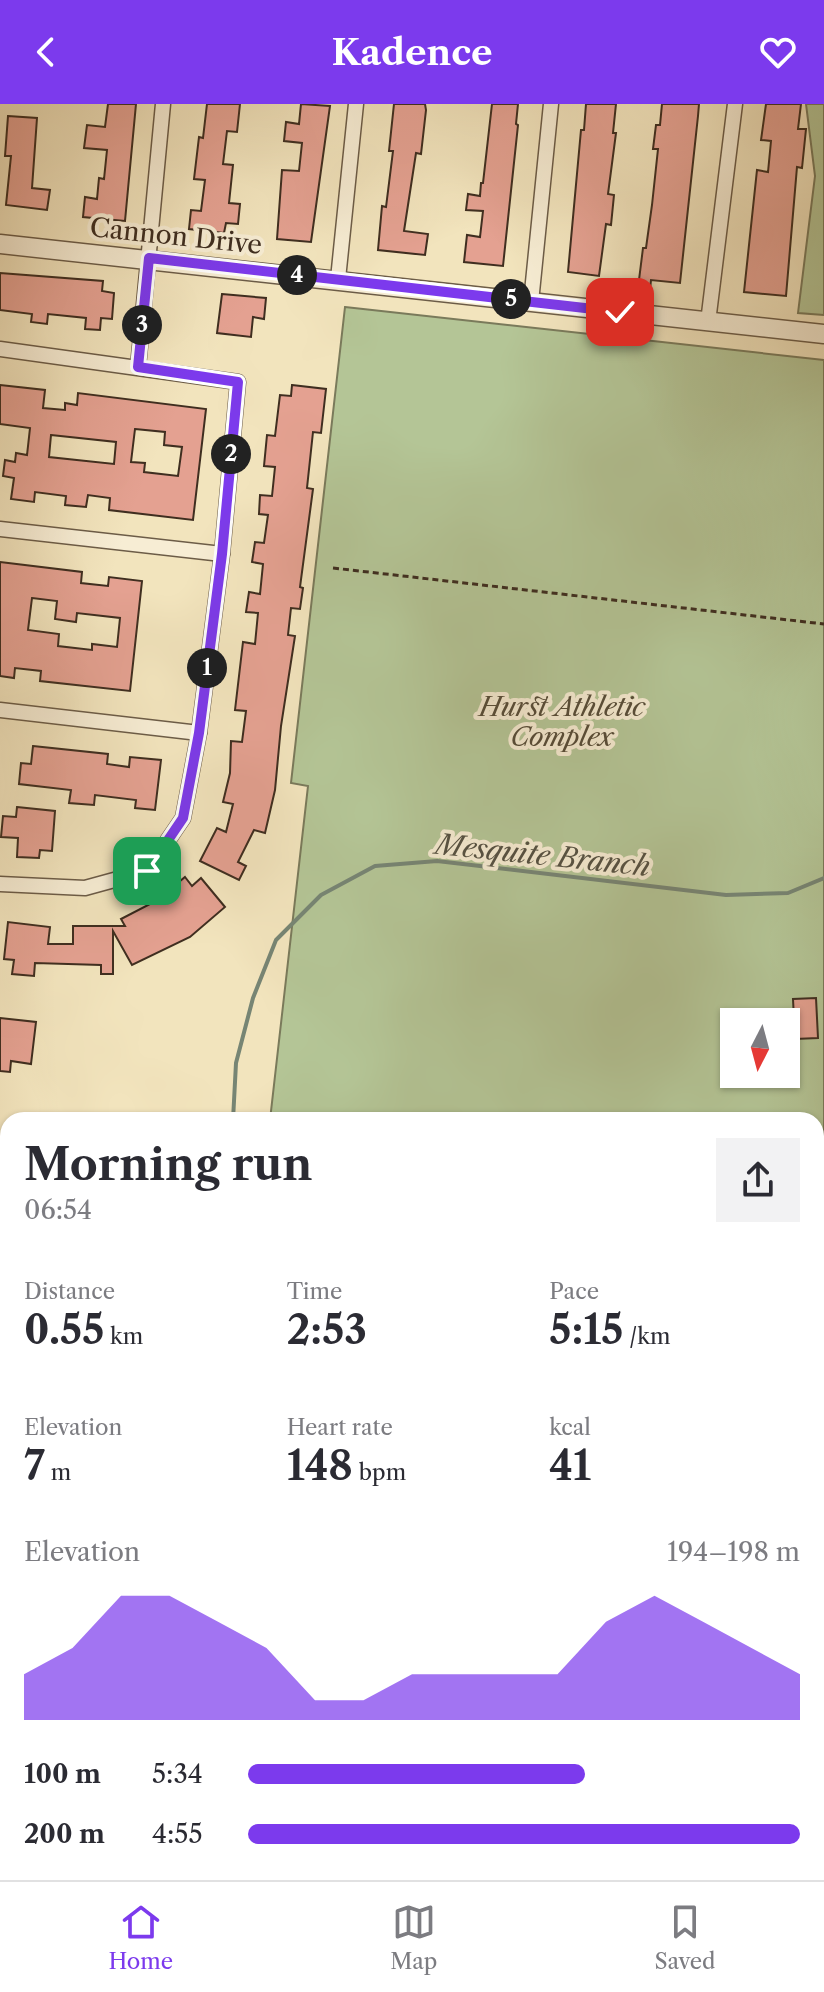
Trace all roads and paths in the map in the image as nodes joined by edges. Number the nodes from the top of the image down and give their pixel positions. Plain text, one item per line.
1 (163, 104) edge
2 (356, 104) edge
3 (551, 104) edge
4 (735, 104) edge
5 (0, 244) edge
6 (149, 258) junction
7 (338, 279) junction
8 (531, 302) junction
9 (708, 322) junction
10 (824, 334) edge
11 (0, 349) edge
12 (138, 367) junction
13 (0, 529) edge
14 (222, 554) junction
15 (333, 568) dead end
16 (824, 624) edge
17 (0, 710) edge
18 (199, 733) junction
19 (0, 884) edge

1 - 6 street
2 - 7 street
3 - 8 street
4 - 9 street
5 - 6 street, Cannon Drive
6 - 7 street, Cannon Drive
6 - 12 street
7 - 8 street, Cannon Drive
8 - 9 street, Cannon Drive
9 - 10 street, Cannon Drive
11 - 12 street
12 - 14 street
13 - 14 street
14 - 18 street
15 - 16 path
17 - 18 street
18 - 19 street

